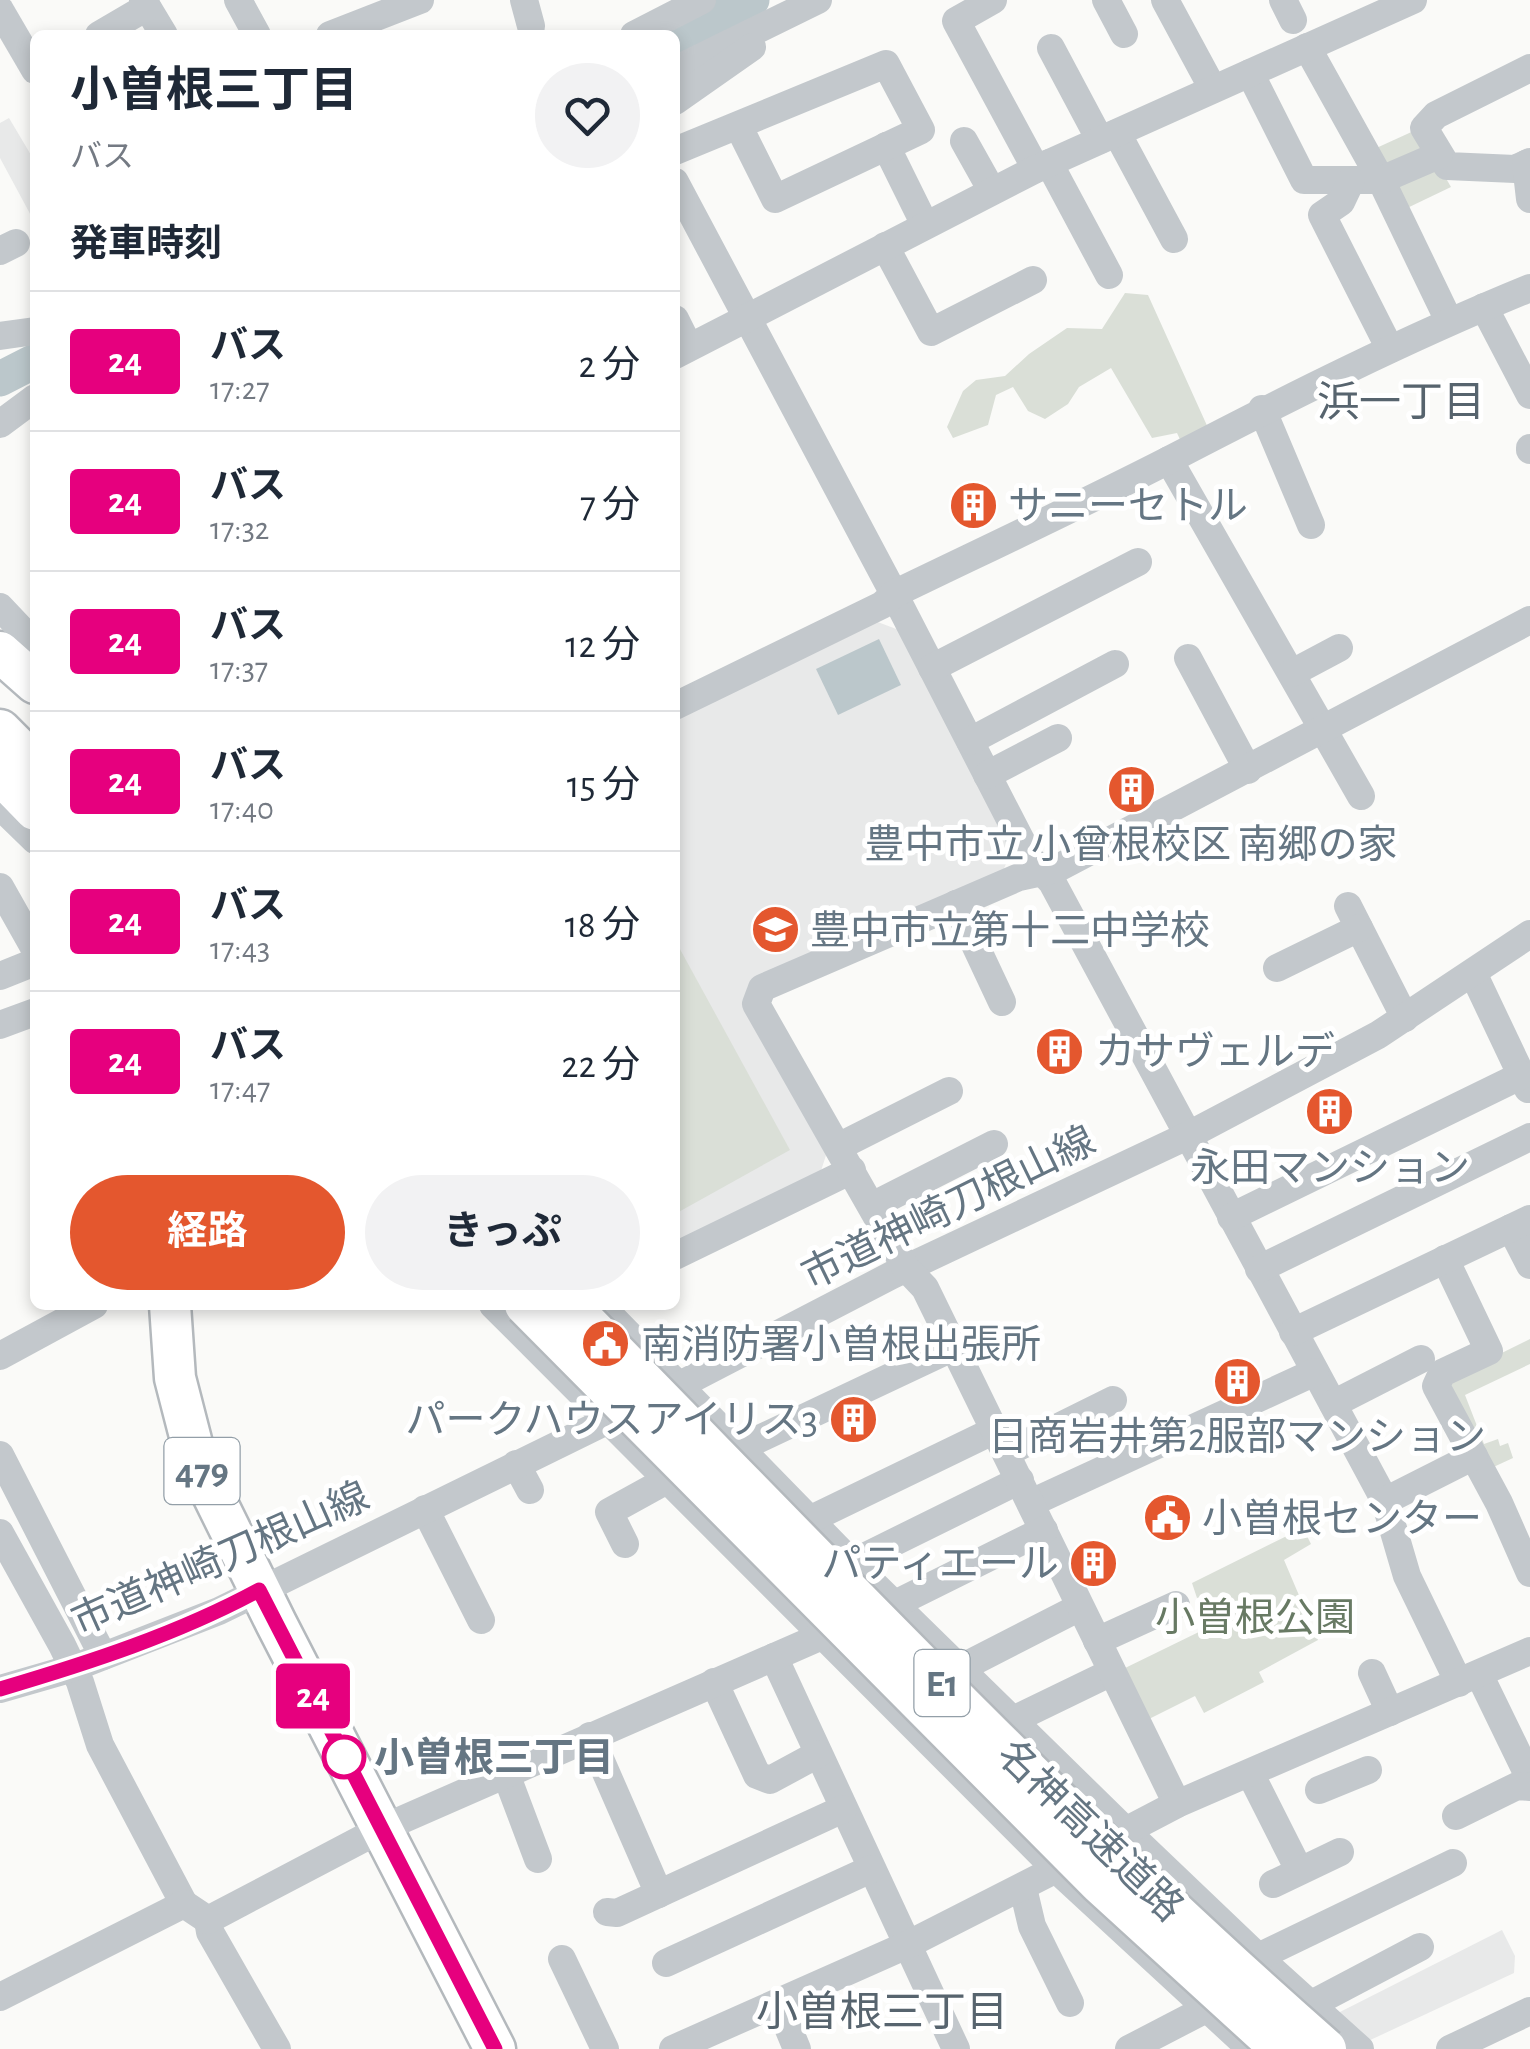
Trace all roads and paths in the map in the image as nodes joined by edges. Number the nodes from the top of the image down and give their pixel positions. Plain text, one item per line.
1 (238, 0) edge
2 (420, 0) edge
3 (702, 0) edge
4 (818, 0) edge
5 (994, 0) edge
6 (1106, 0) edge
7 (1166, 0) edge
8 (1414, 0) edge
9 (145, 4) edge
10 (1368, 9) edge
11 (0, 10) edge
12 (782, 18) junction
13 (106, 30) edge
14 (161, 30) edge
15 (255, 30) edge
16 (343, 30) edge
17 (644, 30) edge
18 (1124, 34) dead end
19 (1307, 47) junction
20 (1051, 48) dead end
21 (30, 61) edge
22 (680, 68) edge
23 (1530, 68) edge
24 (1250, 73) junction
25 (1213, 90) junction
26 (680, 98) edge
27 (739, 127) junction
28 (1109, 136) junction
29 (964, 141) dead end
30 (886, 146) junction
31 (680, 148) edge
32 (1439, 155) junction
33 (1528, 163) edge
34 (1042, 166) junction
35 (1351, 180) junction
36 (1381, 180) junction
37 (992, 191) junction
38 (1530, 200) edge
39 (680, 206) edge
40 (925, 225) junction
41 (687, 239) edge
42 (1174, 239) dead end
43 (885, 246) junction
44 (1109, 275) dead end
45 (1032, 280) dead end
46 (1530, 288) edge
47 (1484, 307) junction
48 (744, 318) junction
49 (1449, 321) junction
50 (30, 331) edge
51 (0, 336) edge
52 (1390, 349) junction
53 (682, 351) edge
54 (1530, 395) edge
55 (30, 402) edge
56 (1262, 410) junction
57 (0, 424) edge
58 (1168, 460) junction
59 (1312, 525) dead end
60 (1138, 562) dead end
61 (894, 594) junction
62 (0, 607) edge
63 (1530, 620) edge
64 (1339, 648) dead end
65 (19, 658) edge
66 (1188, 658) dead end
67 (1115, 664) dead end
68 (932, 668) junction
69 (1292, 673) junction
70 (680, 704) edge
71 (0, 730) edge
72 (1325, 730) junction
73 (1058, 738) dead end
74 (970, 742) junction
75 (30, 760) edge
76 (1248, 770) junction
77 (0, 774) edge
78 (987, 775) junction
79 (1362, 796) dead end
80 (30, 805) edge
81 (0, 806) edge
82 (30, 835) edge
83 (1040, 872) junction
84 (0, 887) edge
85 (956, 904) junction
86 (1530, 934) edge
87 (30, 940) edge
88 (30, 964) edge
89 (1277, 968) dead end
90 (1473, 973) junction
91 (0, 976) edge
92 (1002, 1002) dead end
93 (30, 1014) edge
94 (1404, 1018) junction
95 (0, 1025) edge
96 (1526, 1084) edge
97 (949, 1092) dead end
98 (1188, 1136) junction
99 (1530, 1137) edge
100 (994, 1144) dead end
101 (845, 1158) junction
102 (872, 1206) junction
103 (1231, 1217) junction
104 (1520, 1224) edge
105 (680, 1253) edge
106 (1446, 1260) junction
107 (1530, 1265) edge
108 (906, 1268) junction
109 (1260, 1269) junction
110 (85, 1310) edge
111 (170, 1310) edge
112 (498, 1310) edge
113 (530, 1310) edge
114 (573, 1310) edge
115 (605, 1310) edge
116 (1294, 1332) junction
117 (954, 1347) junction
118 (0, 1356) edge
119 (1421, 1358) dead end
120 (1315, 1372) junction
121 (680, 1385) junction
122 (1114, 1400) dead end
123 (1333, 1404) junction
124 (606, 1420) junction
125 (1001, 1441) junction
126 (740, 1448) junction
127 (0, 1455) edge
128 (1474, 1456) junction
129 (516, 1464) junction
130 (667, 1480) junction
131 (530, 1490) dead end
132 (1025, 1492) junction
133 (1386, 1501) junction
134 (425, 1509) junction
135 (811, 1520) junction
136 (1044, 1530) junction
137 (0, 1533) edge
138 (625, 1544) dead end
139 (852, 1563) junction
140 (1530, 1573) edge
141 (259, 1590) junction
142 (896, 1604) junction
143 (1176, 1605) dead end
144 (1080, 1607) junction
145 (481, 1620) dead end
146 (824, 1634) junction
147 (1097, 1641) junction
148 (1530, 1651) edge
149 (103, 1656) junction
150 (774, 1656) junction
151 (72, 1668) junction
152 (961, 1668) junction
153 (1112, 1672) junction
154 (1372, 1672) dead end
155 (1469, 1678) junction
156 (714, 1682) junction
157 (0, 1689) edge
158 (1390, 1712) junction
159 (1013, 1720) junction
160 (590, 1736) junction
161 (1327, 1738) junction
162 (818, 1754) junction
163 (506, 1774) junction
164 (1251, 1774) junction
165 (1530, 1779) edge
166 (1344, 1780) dead end
167 (1530, 1787) edge
168 (1177, 1804) junction
169 (844, 1809) junction
170 (1456, 1816) dead end
171 (381, 1829) junction
172 (1125, 1830) junction
173 (1340, 1852) dead end
174 (538, 1859) dead end
175 (1453, 1863) dead end
176 (872, 1869) junction
177 (1056, 1870) junction
178 (1299, 1870) junction
179 (1273, 1884) dead end
180 (1023, 1888) junction
181 (658, 1894) junction
182 (184, 1904) junction
183 (607, 1912) dead end
184 (208, 1920) junction
185 (907, 1946) junction
186 (1420, 1948) dead end
187 (1258, 1957) junction
188 (562, 1959) dead end
189 (666, 1963) dead end
190 (0, 1997) edge
191 (778, 2002) junction
192 (1070, 2003) dead end
193 (1310, 2006) junction
194 (1206, 2009) junction
195 (1530, 2011) edge
196 (1235, 2045) edge
197 (277, 2049) edge
198 (495, 2049) edge
199 (605, 2049) edge
200 (673, 2049) edge
201 (797, 2049) edge
202 (956, 2049) edge
203 (1129, 2049) edge
204 (1281, 2049) edge
205 (1326, 2049) edge
206 (1360, 2049) edge
207 (1450, 2049) edge

1 - 15 street
2 - 16 street
3 - 17 street
4 - 12 street
5 - 34 street
6 - 18 street
7 - 25 street
8 - 10 street
9 - 13 street
9 - 14 street
10 - 19 street
11 - 21 street
12 - 22 street
12 - 26 street
19 - 24 street
19 - 36 street
20 - 28 street
23 - 32 street
24 - 25 street
24 - 35 street
25 - 28 street
27 - 30 street
27 - 30 street
27 - 31 street
28 - 34 street
28 - 42 street
29 - 37 street
30 - 40 street
32 - 33 street
32 - 36 street
33 - 38 street
34 - 37 street
34 - 44 street
35 - 36 street
35 - 52 street
36 - 49 street
37 - 40 street
39 - 41 street
40 - 43 street
41 - 48 street
43 - 45 street
43 - 48 street
46 - 47 street
47 - 49 street
47 - 54 street
48 - 53 street
48 - 61 street
49 - 52 street
50 - 51 street
52 - 56 street
55 - 57 street
56 - 58 street
56 - 59 street
58 - 61 street
58 - 69 street
60 - 68 street
61 - 68 street
61 - 70 street
62 - 65 street
63 - 72 street
64 - 69 street
66 - 76 street
67 - 74 street
68 - 74 street
69 - 72 street
71 - 75 highway
72 - 76 street
72 - 79 street
73 - 78 street
74 - 78 street
76 - 83 street
77 - 80 highway
78 - 83 street
81 - 82 street
83 - 85 street
83 - 98 street
84 - 87 street
85 - 92 street
85 - 101 street
86 - 90 street, 市道神崎刀根山線
88 - 91 street
89 - 94 street
90 - 94 street, 市道神崎刀根山線
90 - 96 street
93 - 95 street
94 - 98 street, 市道神崎刀根山線
96 - 103 street
97 - 101 street
98 - 103 street
98 - 108 street, 市道神崎刀根山線
99 - 109 street
100 - 102 street
101 - 102 street
101 - 105 street
102 - 108 street
103 - 109 street
104 - 106 street
104 - 107 street
106 - 116 street
106 - 128 street
108 - 117 street
108 - 121 street, 市道神崎刀根山線
109 - 116 street
110 - 118 street
111 - 141 highway, 479
112 - 124 street
113 - 204 highway, 名神高速道路 / E1, bridge
114 - 205 highway, 名神高速道路 / E1, bridge
115 - 121 street
116 - 120 street
117 - 125 street
117 - 126 street
119 - 123 street
120 - 123 street
120 - 132 street
121 - 124 street, 市道神崎刀根山線
121 - 126 street
122 - 125 street
123 - 133 street
124 - 129 street, 市道神崎刀根山線
124 - 130 street
125 - 132 street
125 - 135 street
126 - 135 street
127 - 149 street
128 - 133 street
128 - 140 street
129 - 131 street
129 - 134 street, 市道神崎刀根山線
130 - 138 street
130 - 146 street
132 - 136 street
132 - 139 street
133 - 155 street
134 - 141 street, 市道神崎刀根山線
134 - 145 street
135 - 139 street
136 - 142 street
136 - 144 street
137 - 151 street
139 - 142 street
141 - 149 street, 市道神崎刀根山線
141 - 171 highway, 479
142 - 146 street
142 - 152 street
143 - 147 street
144 - 147 street
144 - 152 street
146 - 150 street
146 - 177 street
147 - 153 street
148 - 155 street
149 - 151 street, 市道神崎刀根山線
150 - 156 street
150 - 162 street
151 - 157 street, 市道神崎刀根山線
151 - 182 street
152 - 159 street
153 - 159 street
153 - 168 street
154 - 158 street
155 - 158 street
155 - 165 street
156 - 160 street
156 - 162 street
158 - 161 street
159 - 172 street
160 - 163 street
160 - 181 street
161 - 164 street
161 - 166 street
162 - 169 street
163 - 171 street
163 - 174 street
164 - 168 street
164 - 178 street
167 - 170 street
168 - 172 street
169 - 176 street
169 - 181 street
171 - 184 street
171 - 198 highway, 479
172 - 177 street
172 - 187 street
173 - 178 street
175 - 187 street
176 - 185 street
176 - 189 street
177 - 180 street
177 - 194 street
178 - 179 street
180 - 185 street
180 - 192 street
181 - 183 street
182 - 184 street
182 - 190 street
184 - 197 street
185 - 191 street
185 - 202 street
186 - 193 street
187 - 193 street
188 - 199 street
191 - 200 street
191 - 201 street
193 - 206 street
194 - 196 street
194 - 203 street
195 - 207 street

